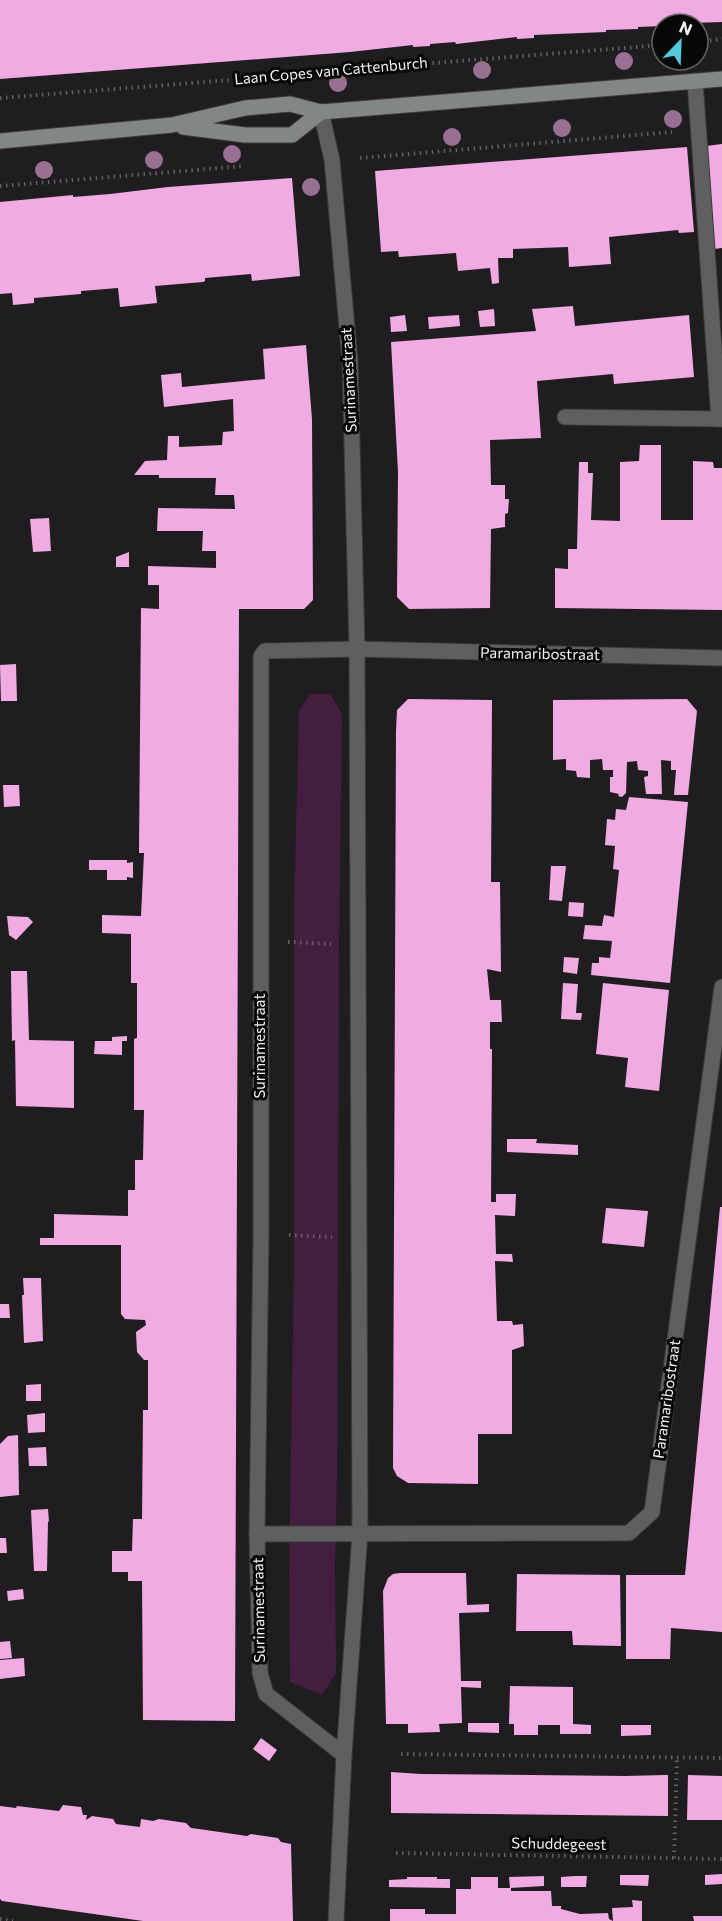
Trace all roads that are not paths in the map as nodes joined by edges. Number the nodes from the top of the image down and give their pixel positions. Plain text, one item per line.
1 (722, 79) edge
2 (695, 81) junction
3 (321, 112) junction
4 (172, 125) junction
5 (0, 141) edge
6 (565, 417) dead end
7 (721, 419) edge
8 (357, 650) junction
9 (722, 658) edge
10 (722, 987) edge
11 (360, 1533) junction
12 (257, 1534) junction
13 (344, 1755) junction
14 (336, 1921) edge

1 - 2 main road, Laan Copes van Cattenburch
2 - 3 main road, Laan Copes van Cattenburch
2 - 7 street
3 - 4 main road, Laan Copes van Cattenburch
3 - 4 main road, Laan Copes van Cattenburch
3 - 8 street, Surinamestraat
4 - 5 main road, Laan Copes van Cattenburch
6 - 7 street
8 - 9 street, Paramaribostraat
8 - 11 street, Surinamestraat
8 - 12 street, Surinamestraat
10 - 11 street, Paramaribostraat
11 - 12 street
11 - 13 street, Surinamestraat
12 - 13 street, Surinamestraat
13 - 14 street, Surinamestraat

